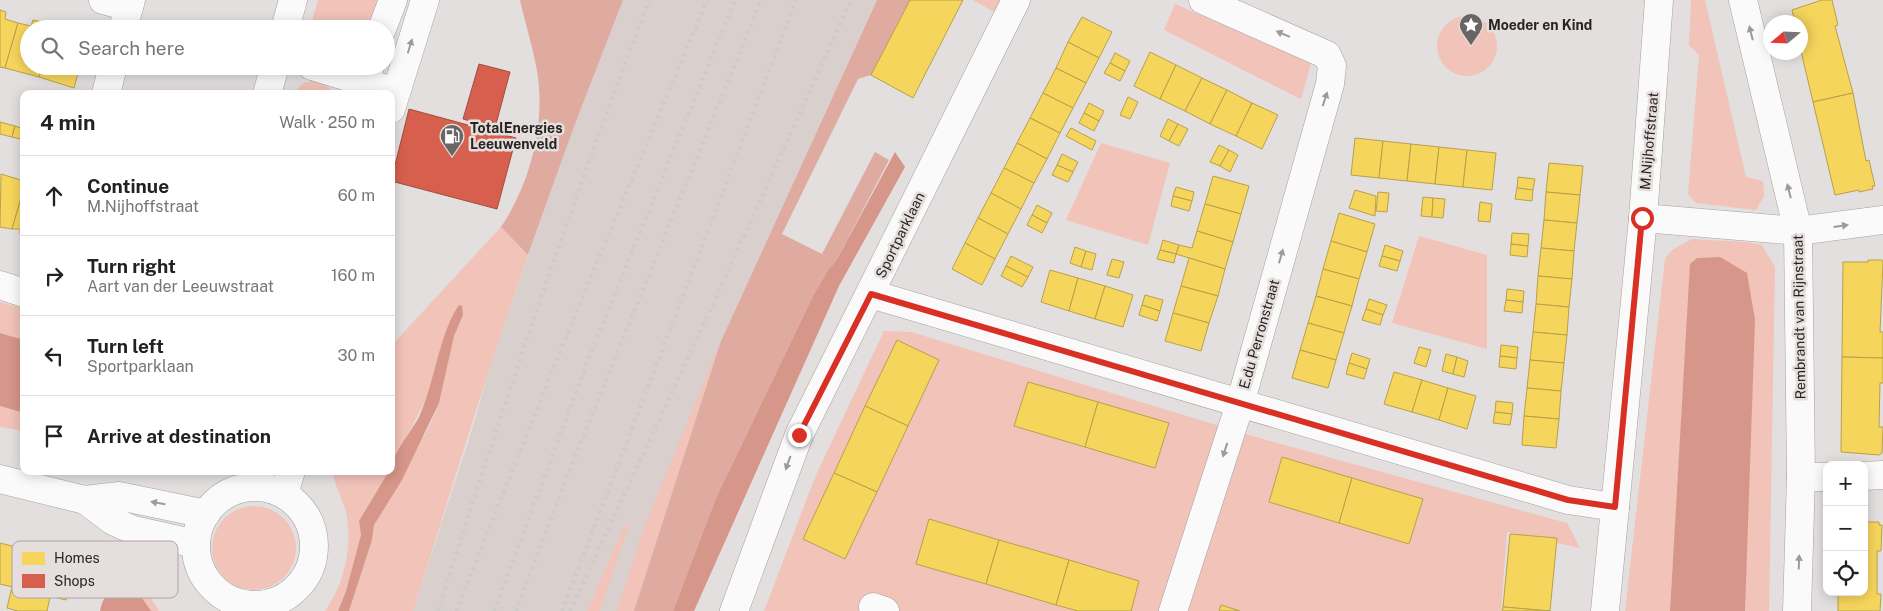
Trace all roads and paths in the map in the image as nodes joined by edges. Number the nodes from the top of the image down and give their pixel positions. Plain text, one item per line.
1 (293, 0) edge
2 (393, 0) edge
3 (425, 0) edge
4 (1016, 0) edge
5 (1203, 0) edge
6 (1659, 0) edge
7 (1743, 0) edge
8 (287, 20) edge
9 (385, 20) edge
10 (111, 75) edge
11 (272, 75) edge
12 (347, 75) edge
13 (366, 80) edge
14 (107, 90) edge
15 (268, 90) edge
16 (379, 90) edge
17 (395, 95) edge
18 (1642, 218) junction
19 (1883, 220) edge
20 (1798, 231) junction
21 (0, 285) edge
22 (20, 292) edge
23 (871, 294) junction
24 (1240, 404) junction
25 (1883, 475) edge
26 (1868, 476) edge
27 (1814, 477) edge
28 (0, 479) edge
29 (248, 479) edge
30 (288, 483) edge
31 (85, 500) junction
32 (1615, 507) junction
33 (206, 514) junction
34 (196, 544) junction
35 (215, 601) edge
36 (253, 609) edge
37 (734, 611) edge
38 (1174, 611) edge
39 (1605, 611) edge
40 (1797, 611) edge

1 - 8 street
2 - 9 street
17 -> 3 street
4 - 23 street, Sportparklaan
24 -> 5 street, E.du Perronstraat
6 - 18 street, M.Nijhoffstraat
20 -> 7 street, Rembrandt van Rijnstraat
10 - 14 street
11 - 15 street
12 - 13 street
13 - 16 street
18 - 20 street
18 - 32 street, M.Nijhoffstraat
20 -> 19 street
20 - 27 street, Rembrandt van Rijnstraat
21 - 22 street
23 - 24 street
23 -> 37 street, Sportparklaan
24 - 32 street
24 -> 38 street, E.du Perronstraat
25 - 26 street
40 -> 27 street, Rembrandt van Rijnstraat
28 - 31 street
29 - 30 street
29 - 33 street
30 - 36 street
33 -> 31 street
31 - 34 street
32 - 39 street, M.Nijhoffstraat
33 - 34 street
34 - 35 street
35 - 36 street

